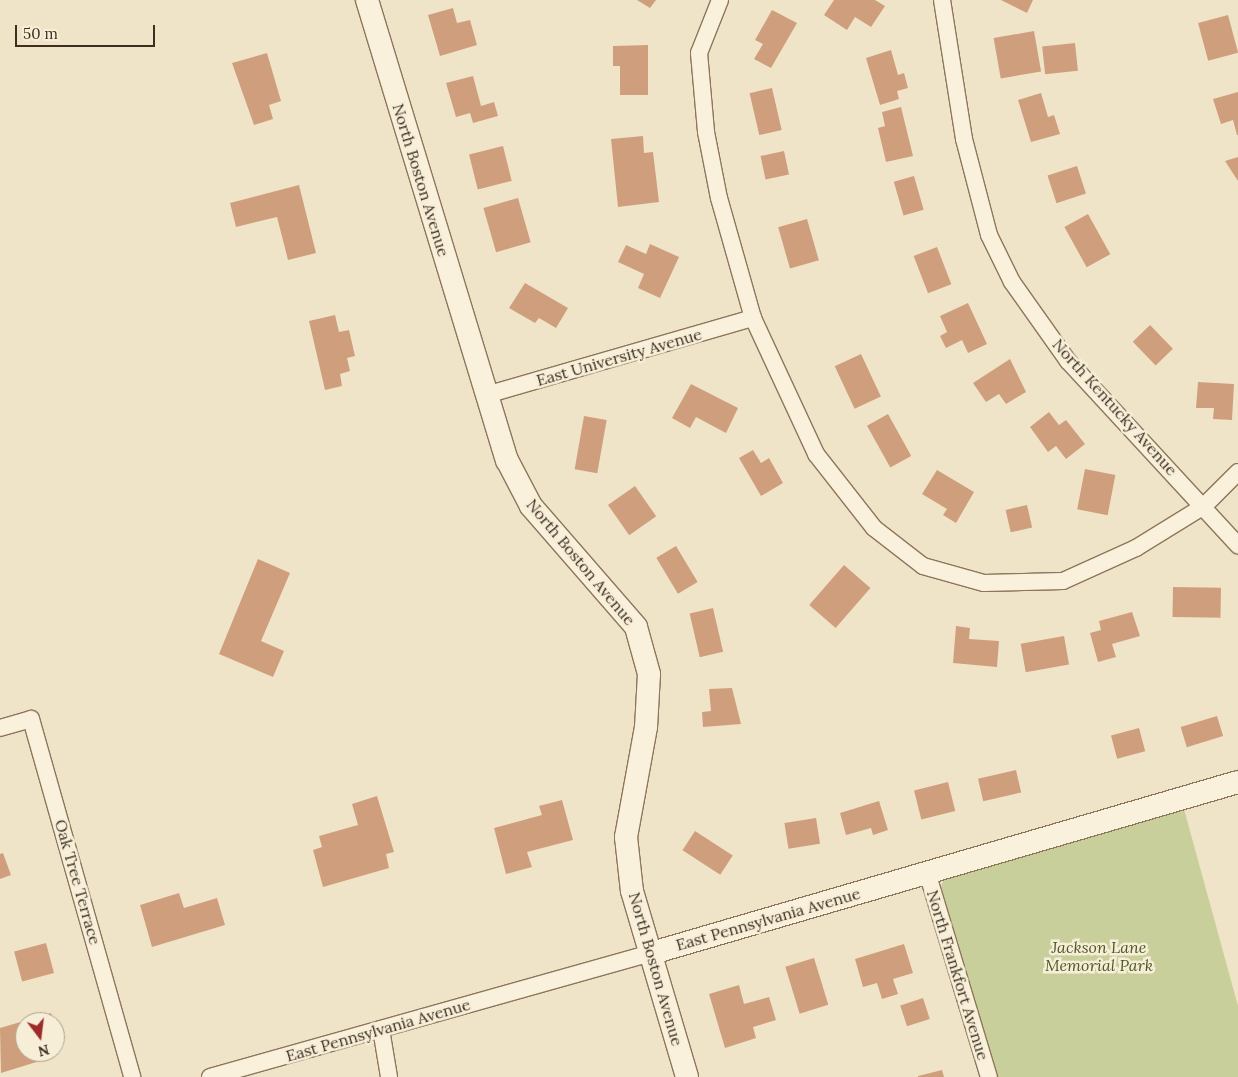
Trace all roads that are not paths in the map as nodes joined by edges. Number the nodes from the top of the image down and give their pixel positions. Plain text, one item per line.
1 (367, 0) edge
2 (720, 0) edge
3 (942, 0) edge
4 (753, 318) junction
5 (486, 395) junction
6 (1238, 472) edge
7 (1204, 506) junction
8 (1238, 545) edge
9 (0, 728) edge
10 (1238, 782) edge
11 (927, 872) junction
12 (652, 953) junction
13 (382, 1029) junction
14 (132, 1077) edge
15 (210, 1077) edge
16 (389, 1077) edge
17 (687, 1077) edge
18 (989, 1077) edge

1 - 5 street, North Boston Avenue
2 - 4 street
3 - 7 street, North Kentucky Avenue
4 - 5 street, East University Avenue
4 - 7 street
5 - 12 street, North Boston Avenue
6 - 7 street
7 - 8 street, North Kentucky Avenue
9 - 14 street, Oak Tree Terrace
10 - 11 street, East Pennsylvania Avenue
11 - 12 street, East Pennsylvania Avenue
11 - 18 street, North Frankfort Avenue
12 - 13 street, East Pennsylvania Avenue
12 - 17 street, North Boston Avenue
13 - 15 street, East Pennsylvania Avenue
13 - 16 street

